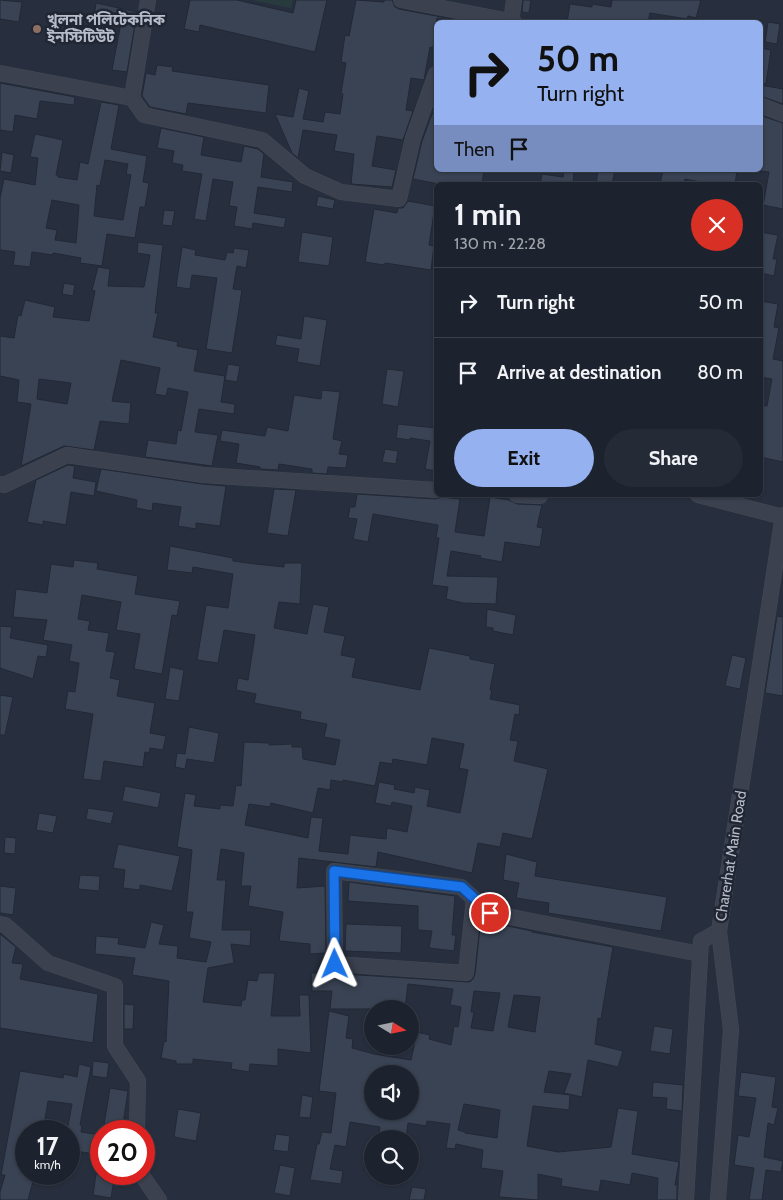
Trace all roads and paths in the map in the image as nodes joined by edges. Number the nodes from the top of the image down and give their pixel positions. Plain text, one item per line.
1 (148, 0) edge
2 (401, 0) edge
3 (514, 0) edge
4 (450, 16) edge
5 (491, 20) edge
6 (512, 20) edge
7 (0, 72) edge
8 (434, 80) edge
9 (132, 98) junction
10 (763, 106) edge
11 (783, 114) edge
12 (0, 484) edge
13 (434, 490) edge
14 (706, 497) edge
15 (783, 516) edge
16 (474, 899) junction
17 (0, 924) edge
18 (719, 931) junction
19 (700, 954) junction
20 (137, 1120) edge
21 (149, 1185) edge
22 (159, 1200) edge
23 (686, 1200) edge
24 (718, 1200) edge

1 - 9 street
2 - 4 street
3 - 6 street
4 - 5 street
7 - 9 street
8 - 9 street
10 - 11 street
12 - 13 street
14 - 15 street
15 - 18 street, Charerhat Main Road
16 - 16 street
16 - 19 street
17 - 20 street
18 - 19 street
18 - 24 street, Charerhat Main Road
19 - 23 street
21 - 22 street

